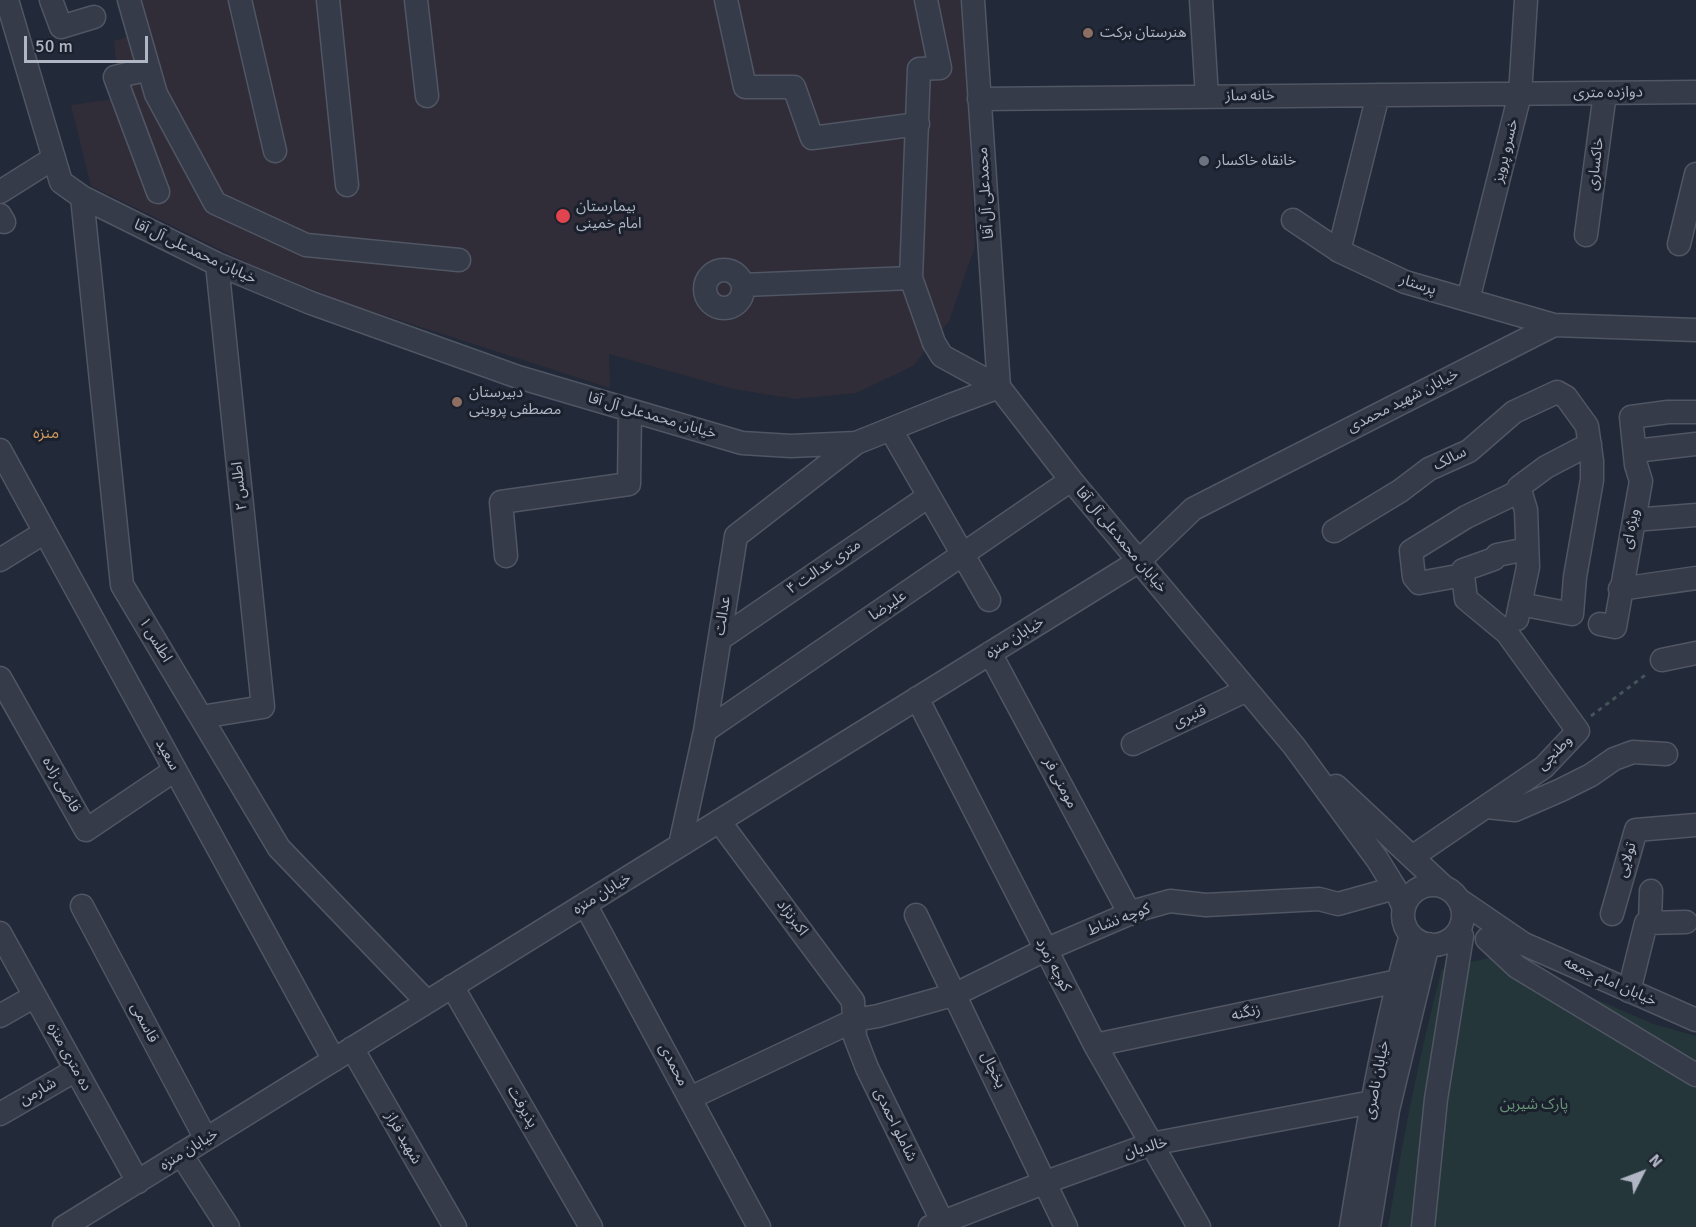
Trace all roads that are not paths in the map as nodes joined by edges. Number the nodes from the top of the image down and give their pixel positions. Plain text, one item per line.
1 (7, 0) edge
2 (51, 0) edge
3 (129, 0) edge
4 (240, 0) edge
5 (328, 0) edge
6 (416, 0) edge
7 (726, 0) edge
8 (926, 0) edge
9 (973, 0) edge
10 (1201, 0) edge
11 (1526, 0) edge
12 (94, 17) dead end
13 (10, 44) edge
14 (149, 69) junction
15 (1696, 92) edge
16 (1605, 93) junction
17 (1520, 94) junction
18 (1378, 95) junction
19 (427, 96) dead end
20 (1207, 97) junction
21 (979, 99) junction
22 (918, 124) junction
23 (275, 151) dead end
24 (54, 159) junction
25 (1696, 174) edge
26 (347, 185) dead end
27 (0, 192) edge
28 (159, 192) dead end
29 (82, 196) junction
30 (1293, 220) dead end
31 (1586, 235) dead end
32 (1679, 244) dead end
33 (1339, 250) junction
34 (459, 260) dead end
35 (217, 264) junction
36 (911, 278) junction
37 (743, 285) dead end
38 (1468, 300) junction
39 (1554, 325) junction
40 (1696, 330) edge
41 (999, 387) junction
42 (630, 410) junction
43 (1696, 412) edge
44 (891, 430) junction
45 (856, 443) junction
46 (1590, 444) junction
47 (1696, 444) edge
48 (0, 450) edge
49 (1635, 451) junction
50 (1071, 480) junction
51 (1520, 491) junction
52 (928, 496) junction
53 (1696, 515) edge
54 (1634, 520) junction
55 (1334, 531) dead end
56 (45, 532) junction
57 (1527, 549) junction
58 (962, 555) junction
59 (506, 556) dead end
60 (0, 560) edge
61 (1139, 561) junction
62 (1463, 575) junction
63 (1696, 578) edge
64 (1620, 589) junction
65 (989, 600) dead end
66 (1520, 604) junction
67 (1600, 624) dead end
68 (720, 639) junction
69 (1514, 642) junction
70 (1696, 652) edge
71 (990, 653) junction
72 (1662, 660) road end
73 (0, 678) edge
74 (1247, 690) junction
75 (917, 698) junction
76 (201, 717) junction
77 (705, 731) junction
78 (1132, 744) dead end
79 (1294, 746) junction
80 (1666, 753) dead end
81 (175, 770) junction
82 (1487, 807) junction
83 (719, 821) junction
84 (1696, 825) edge
85 (680, 845) junction
86 (1412, 857) junction
87 (1651, 891) dead end
88 (1451, 893) junction
89 (1399, 898) junction
90 (585, 904) junction
91 (82, 906) dead end
92 (1130, 914) junction
93 (1612, 914) dead end
94 (916, 915) dead end
95 (1650, 922) junction
96 (1686, 922) dead end
97 (0, 933) edge
98 (1458, 936) junction
99 (1487, 939) junction
100 (1419, 940) junction
101 (1524, 945) junction
102 (1045, 950) junction
103 (1398, 981) junction
104 (452, 986) junction
105 (1629, 991) junction
106 (956, 994) junction
107 (35, 996) junction
108 (427, 1002) junction
109 (0, 1016) edge
110 (855, 1020) junction
111 (1696, 1020) edge
112 (1095, 1045) junction
113 (343, 1054) junction
114 (76, 1070) junction
115 (1696, 1074) edge
116 (690, 1098) junction
117 (1372, 1102) junction
118 (0, 1114) edge
119 (206, 1139) junction
120 (1151, 1144) junction
121 (182, 1154) junction
122 (138, 1182) junction
123 (1046, 1182) junction
124 (939, 1225) edge
125 (64, 1227) edge
126 (228, 1227) edge
127 (455, 1227) edge
128 (591, 1227) edge
129 (759, 1227) edge
130 (1066, 1227) edge
131 (1199, 1227) edge
132 (1351, 1227) edge
133 (1369, 1227) edge
134 (1423, 1227) edge

1 - 13 street, خیابان محمدعلی آل آقا
2 - 12 street
3 - 14 street
4 - 23 street
5 - 26 street
6 - 19 street
7 - 22 street
8 - 22 street
9 - 21 street, محمدعلی آل آقا
10 - 20 street
11 - 17 street, خسرو پرویز
13 - 24 street, خیابان محمدعلی آل آقا
14 - 28 street
14 - 34 street
15 - 16 street, دوازده متری
16 - 17 street, دوازده متری
16 - 31 street, خاکساری
17 - 18 street, خانه ساز
17 - 38 street, خسرو پرویز
18 - 20 street, خانه ساز
18 - 33 street
20 - 21 street, خانه ساز
21 - 41 street, محمدعلی آل آقا
22 - 36 street
24 - 27 street
24 - 29 street, خیابان محمدعلی آل آقا
25 - 32 street
29 - 35 street, خیابان محمدعلی آل آقا
29 - 76 street, اطلس ۱
30 - 33 street, پرستار
33 - 38 street, پرستار
35 - 42 street, خیابان محمدعلی آل آقا
35 - 76 street, اطلس ۲
36 - 37 street
36 - 41 street
38 - 39 street, پرستار
39 - 40 street, خیابان شهید محمدی
39 - 61 street, خیابان شهید محمدی
41 - 44 street, خیابان محمدعلی آل آقا
41 - 50 street, خیابان محمدعلی آل آقا
42 - 45 street, خیابان محمدعلی آل آقا
42 - 59 street
43 - 49 street, ویژه ای
44 - 45 street, خیابان محمدعلی آل آقا
44 - 52 street
45 - 68 street, عدالت
46 - 51 street
46 - 55 street, سالک
46 - 66 street
47 - 49 street
48 - 56 street, سعید
49 - 54 street, ویژه ای
50 - 58 street, علیرضا
50 - 61 street, خیابان محمدعلی آل آقا
51 - 57 street
51 - 62 street
52 - 58 street
52 - 68 street, ۴ متری عدالت
53 - 54 street
54 - 64 street, ویژه ای
56 - 60 street
56 - 81 street, سعید
57 - 62 street
57 - 66 street
58 - 65 street
58 - 77 street, علیرضا
61 - 71 street, خیابان منزه
61 - 74 street, خیابان محمدعلی آل آقا
62 - 69 street
63 - 64 street
64 - 67 street, ویژه ای
66 - 69 street
68 - 77 street, عدالت
69 - 82 street, وطنچی
70 - 72 street
71 - 75 street, خیابان منزه
71 - 92 street, مومنی فر
73 - 81 street, قاضی زاده
74 - 78 street, قنبری
74 - 79 street, خیابان محمدعلی آل آقا
75 - 83 street, خیابان منزه
75 - 102 street, کوچه زمرد
76 - 108 street, اطلس ۱
77 - 85 street, عدالت
79 - 86 street, خیابان محمدعلی آل آقا
79 - 89 street, خیابان محمدعلی آل آقا
80 - 82 street
81 - 113 street, سعید
82 - 86 street, وطنچی
83 - 85 street, خیابان منزه
83 - 110 street, اکبرنژاد
84 - 93 street, تولایی
85 - 90 street, خیابان منزه
86 - 88 street, خیابان محمدعلی آل آقا
87 - 95 street
88 - 89 street
88 - 98 street
88 - 101 street, خیابان امام جمعه
89 - 92 street, کوچه نشاط
89 - 100 street
90 - 104 street, خیابان منزه
90 - 116 street, محمدی
91 - 119 street, قاسمی
92 - 102 street, کوچه نشاط
94 - 106 street, یخچال
95 - 96 street
95 - 105 street
97 - 107 street, ده متری منزه
98 - 99 street, خیابان امام جمعه
98 - 100 street
98 - 134 street
99 - 101 street, خیابان امام جمعه
99 - 115 street
100 - 103 street, خیابان ناصری
100 - 133 street, خیابان ناصری
101 - 105 street, خیابان امام جمعه
102 - 106 street, کوچه نشاط
102 - 112 street, کوچه زمرد
103 - 112 street, زنگنه
103 - 117 street, خیابان ناصری
104 - 108 street, خیابان منزه
104 - 128 street, پذیرفت
105 - 111 street, خیابان امام جمعه
106 - 110 street, کوچه نشاط
106 - 123 street, یخچال
107 - 109 street
107 - 114 street, ده متری منزه
108 - 113 street, خیابان منزه
110 - 116 street, کوچه نشاط
110 - 124 street, شاملو احمدی
112 - 120 street, کوچه زمرد
113 - 119 street, خیابان منزه
113 - 127 street, شهید فراز
114 - 118 street, شارمن
114 - 122 street, ده متری منزه
116 - 129 street, محمدی
117 - 120 street, خالدیان
117 - 132 street, خیابان ناصری
119 - 121 street, خیابان منزه
120 - 123 street, خالدیان
120 - 131 street, کوچه زمرد
121 - 122 street, خیابان منزه
121 - 126 street
122 - 125 street, خیابان منزه
123 - 124 street, خالدیان
123 - 130 street, یخچال

